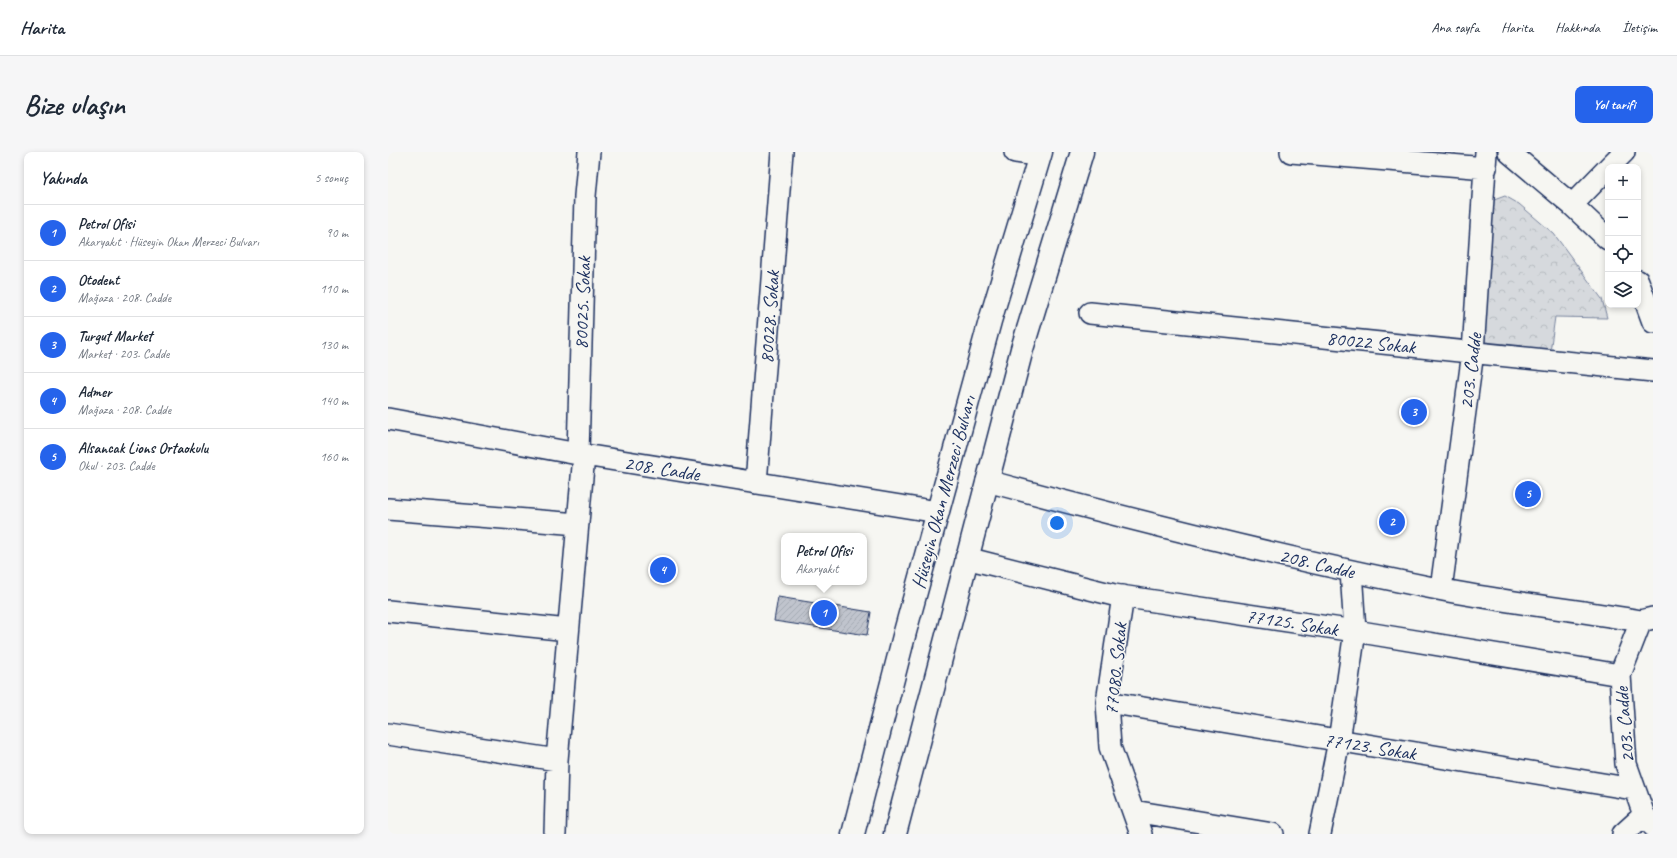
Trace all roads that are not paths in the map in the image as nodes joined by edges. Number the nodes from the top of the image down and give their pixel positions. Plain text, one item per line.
1 (589, 152) edge
2 (782, 152) edge
3 (1015, 152) edge
4 (1082, 152) edge
5 (1291, 152) edge
6 (1624, 152) edge
7 (1041, 154) edge
8 (1519, 155) edge
9 (1486, 160) edge
10 (1613, 164) edge
11 (1605, 172) edge
12 (1572, 205) junction
13 (1605, 236) edge
14 (1641, 289) edge
15 (1090, 313) dead end
16 (1653, 322) edge
17 (1473, 352) junction
18 (1653, 371) edge
19 (388, 419) edge
20 (581, 455) junction
21 (987, 481) junction
22 (756, 483) junction
23 (388, 509) edge
24 (938, 512) junction
25 (578, 524) junction
26 (966, 558) junction
27 (1351, 571) junction
28 (1441, 589) junction
29 (1124, 596) junction
30 (388, 611) edge
31 (1649, 625) edge
32 (568, 630) junction
33 (1355, 631) junction
34 (1620, 675) junction
35 (1107, 702) junction
36 (388, 734) edge
37 (1339, 741) junction
38 (557, 760) junction
39 (1633, 789) junction
40 (1133, 811) junction
41 (1648, 821) edge
42 (555, 834) edge
43 (853, 834) edge
44 (894, 834) edge
45 (1140, 834) edge
46 (1273, 834) edge
47 (1320, 834) edge
48 (1623, 834) edge

1 - 20 street, 80025. Sokak
2 - 22 street, 80028. Sokak
3 - 7 street
4 - 21 main road, Hüseyin Okan Merzeci Bulvarı
5 - 9 street
6 - 10 street
7 - 24 main road, Hüseyin Okan Merzeci Bulvarı
8 - 12 street
9 - 17 street, 203. Cadde
11 - 12 street
12 - 13 street
14 - 16 street
15 - 17 street, 80022 Sokak
17 - 18 street, 80022 Sokak
17 - 28 street, 203. Cadde
19 - 20 street, 208. Cadde
20 - 22 street, 208. Cadde
20 - 25 street, 80025. Sokak
21 - 26 main road, Hüseyin Okan Merzeci Bulvarı
21 - 27 street, 208. Cadde
22 - 24 street, 208. Cadde
23 - 25 street
24 - 43 main road, Hüseyin Okan Merzeci Bulvarı
25 - 32 street, 80025. Sokak
26 - 29 street, 77125. Sokak
26 - 44 main road, Hüseyin Okan Merzeci Bulvarı
27 - 28 street, 208. Cadde
27 - 33 street
28 - 31 street, 208. Cadde
29 - 33 street, 77125. Sokak
29 - 35 street, 77080. Sokak
30 - 32 street
31 - 34 street, 203. Cadde
32 - 38 street, 80025. Sokak
33 - 34 street, 77125. Sokak
33 - 37 street
34 - 39 street, 203. Cadde
35 - 37 street, 77123. Sokak
35 - 40 street, 77080. Sokak
36 - 38 street
37 - 39 street, 77123. Sokak
37 - 47 street
38 - 42 street, 80025. Sokak
39 - 41 street, 203. Cadde
40 - 45 street, 77080. Sokak
40 - 46 street
41 - 48 street

